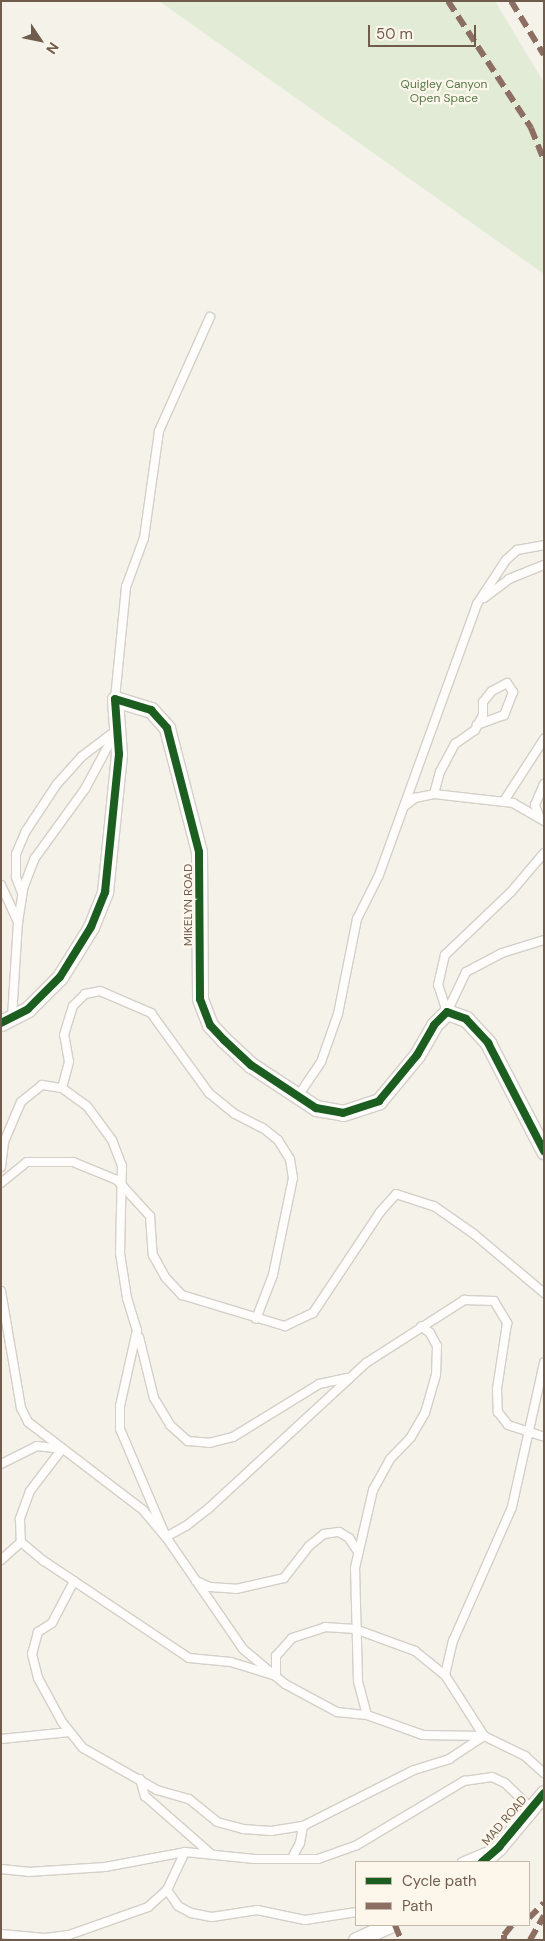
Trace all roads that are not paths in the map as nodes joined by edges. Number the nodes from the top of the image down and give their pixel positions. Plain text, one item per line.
1 (210, 317) dead end
2 (544, 545) edge
3 (544, 565) edge
4 (477, 604) junction
5 (115, 699) junction
6 (477, 725) junction
7 (118, 729) junction
8 (544, 739) edge
9 (544, 784) edge
10 (434, 794) junction
11 (504, 801) junction
12 (403, 808) junction
13 (542, 819) edge
14 (544, 853) edge
15 (540, 863) edge
16 (1, 885) edge
17 (22, 894) junction
18 (18, 922) junction
19 (544, 940) edge
20 (447, 1012) junction
21 (7, 1021) edge
22 (62, 1088) junction
23 (298, 1096) junction
24 (544, 1151) edge
25 (1, 1167) edge
26 (1, 1183) edge
27 (123, 1186) junction
28 (1, 1291) edge
29 (544, 1293) edge
30 (256, 1319) junction
31 (421, 1326) junction
32 (137, 1330) junction
33 (544, 1363) edge
34 (347, 1378) junction
35 (527, 1433) junction
36 (544, 1437) edge
37 (62, 1449) junction
38 (1, 1464) edge
39 (166, 1537) junction
40 (21, 1542) junction
41 (358, 1552) junction
42 (1, 1560) edge
43 (74, 1581) junction
44 (196, 1581) junction
45 (355, 1629) junction
46 (445, 1674) junction
47 (276, 1676) junction
48 (367, 1716) junction
49 (70, 1732) junction
50 (484, 1736) junction
51 (1, 1739) edge
52 (544, 1773) edge
53 (140, 1779) junction
54 (544, 1793) edge
55 (531, 1808) junction
56 (303, 1826) junction
57 (499, 1847) junction
58 (185, 1852) junction
59 (212, 1855) junction
60 (292, 1858) junction
61 (464, 1861) edge
62 (483, 1861) edge
63 (1, 1869) edge
64 (167, 1890) junction
65 (355, 1912) edge
66 (388, 1926) edge
67 (1, 1934) edge
68 (356, 1940) edge

1 - 5 lane
2 - 4 lane
3 - 4 lane
4 - 12 lane
5 - 7 street
5 - 23 street, MIKELYN ROAD
6 - 6 lane
6 - 10 lane
7 - 17 lane
7 - 17 lane
7 - 21 street
8 - 11 lane
9 - 13 lane
10 - 11 lane
10 - 12 lane
11 - 13 lane
12 - 23 lane
14 - 15 lane
15 - 20 lane
16 - 18 lane
17 - 18 lane
18 - 21 lane
19 - 20 lane
20 - 23 street, MIKELYN ROAD
20 - 24 street
22 - 25 lane
22 - 27 lane
22 - 30 lane
26 - 27 lane
27 - 30 lane
27 - 32 lane
28 - 37 lane
29 - 30 lane
31 - 34 lane
31 - 35 lane
31 - 41 lane
32 - 34 lane
32 - 39 lane
33 - 35 lane
34 - 39 lane
35 - 36 lane
35 - 46 lane
37 - 38 lane
37 - 39 lane
37 - 40 lane
39 - 44 lane
40 - 42 lane
40 - 43 lane
41 - 44 lane
41 - 45 lane
43 - 47 lane
43 - 49 lane
44 - 47 lane
45 - 46 lane
45 - 47 lane
45 - 48 lane
46 - 50 lane
47 - 48 lane
48 - 50 lane
49 - 51 lane
49 - 53 lane
50 - 52 lane
50 - 56 lane
53 - 56 lane
53 - 59 lane
54 - 55 street, MAD ROAD
55 - 57 street, MAD ROAD
55 - 60 lane
56 - 60 lane
57 - 61 lane
57 - 62 street, MAD ROAD
58 - 59 lane
58 - 63 lane
58 - 64 lane
59 - 60 lane
64 - 65 lane
64 - 67 lane
66 - 68 street

